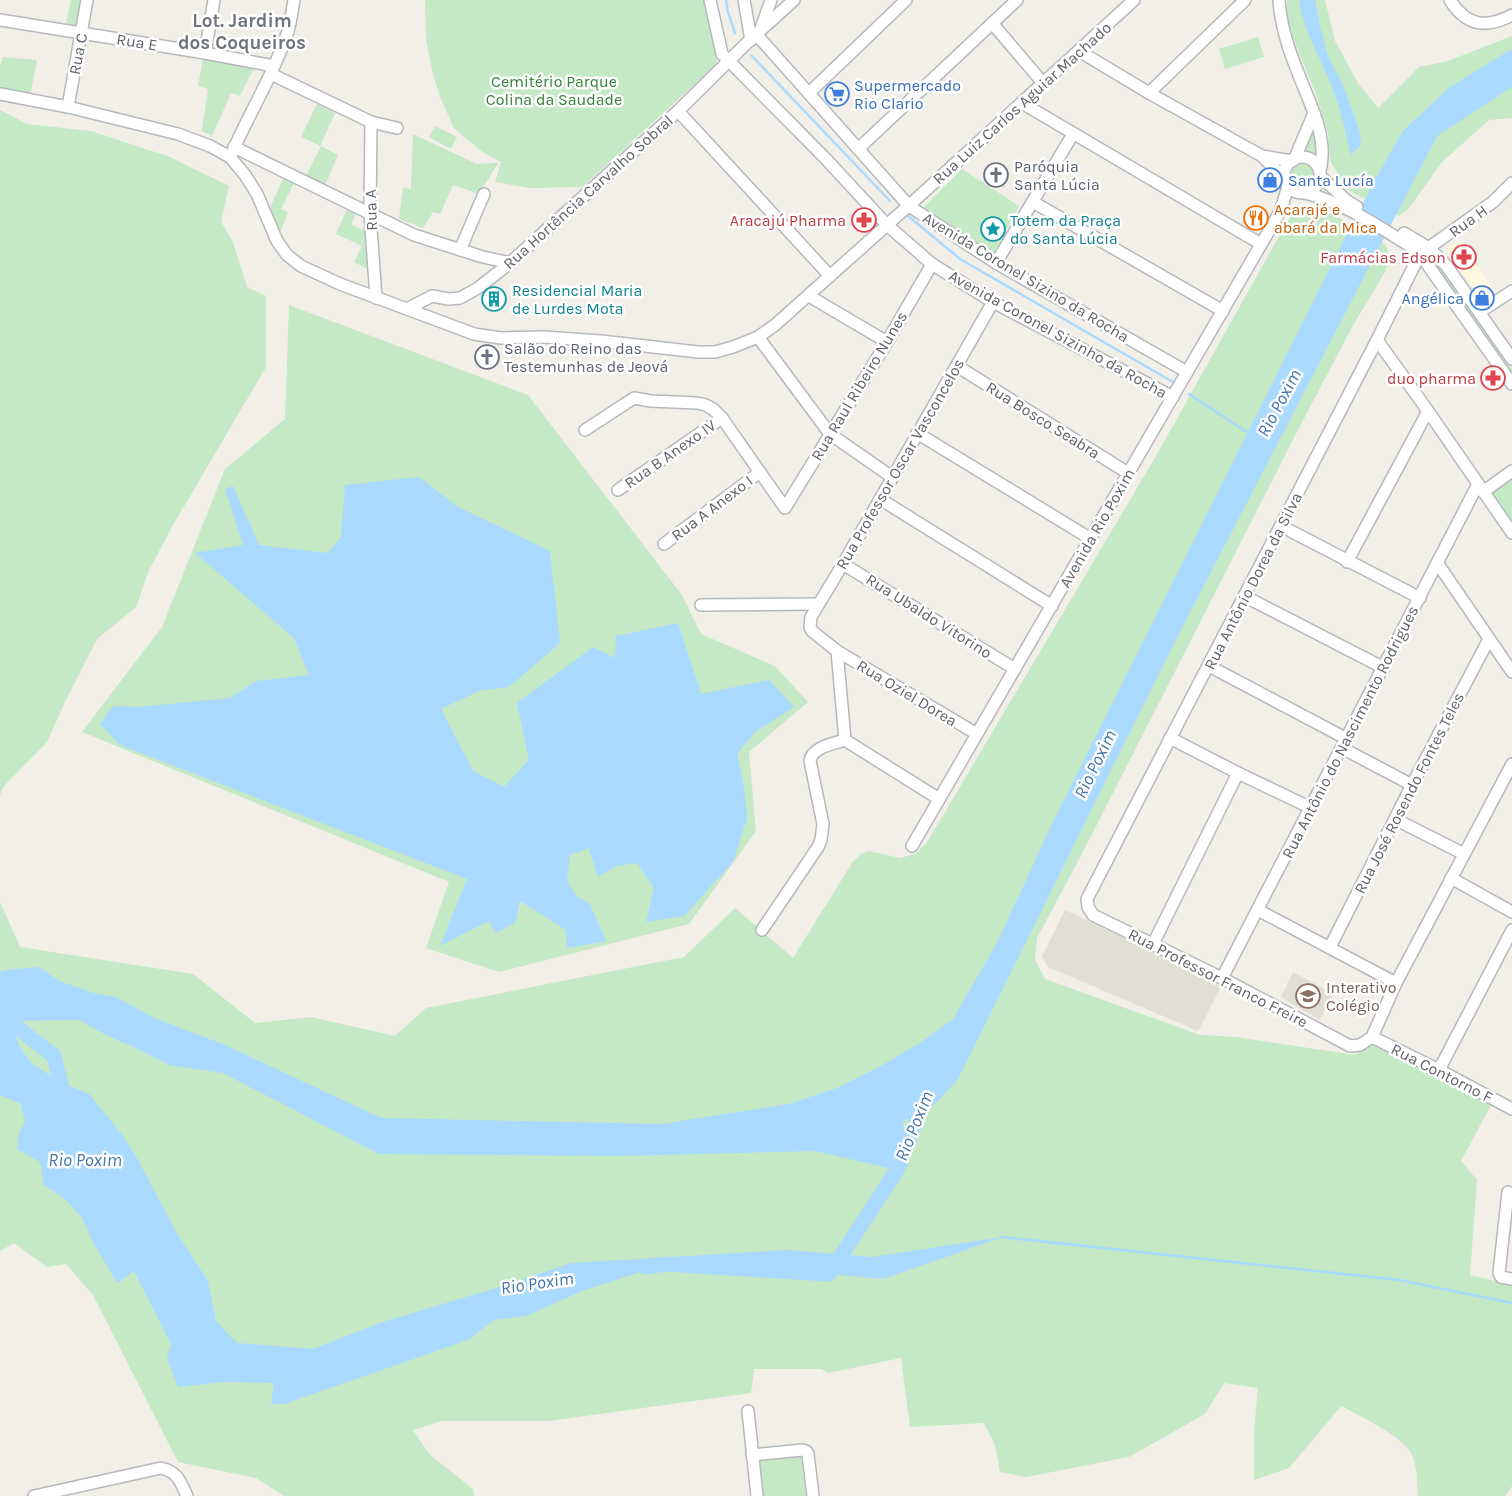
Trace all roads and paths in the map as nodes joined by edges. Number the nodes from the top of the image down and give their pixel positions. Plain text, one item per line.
1 (88, 0) edge
2 (214, 0) edge
3 (294, 0) edge
4 (710, 0) edge
5 (744, 0) edge
6 (771, 0) edge
7 (794, 0) edge
8 (906, 0) edge
9 (1017, 0) edge
10 (1134, 0) edge
11 (1246, 0) edge
12 (1270, 0) edge
13 (1279, 0) edge
14 (1450, 0) edge
15 (1280, 14) junction
16 (1512, 15) edge
17 (0, 20) edge
18 (992, 24) junction
19 (82, 33) junction
20 (756, 35) junction
21 (1079, 51) junction
22 (205, 53) junction
23 (729, 61) junction
24 (272, 70) junction
25 (1043, 83) junction
26 (809, 93) junction
27 (1149, 93) junction
28 (0, 94) edge
29 (1022, 103) junction
30 (68, 107) junction
31 (678, 111) junction
32 (1314, 113) junction
33 (370, 122) junction
34 (397, 128) dead end
35 (1074, 134) junction
36 (858, 149) junction
37 (232, 152) junction
38 (1262, 156) junction
39 (1293, 160) junction
40 (1320, 173) junction
41 (1286, 182) junction
42 (1512, 183) edge
43 (1304, 193) junction
44 (484, 194) dead end
45 (1033, 202) junction
46 (1345, 204) junction
47 (909, 206) junction
48 (1281, 210) junction
49 (370, 214) junction
50 (887, 225) junction
51 (1261, 244) junction
52 (460, 250) junction
53 (1425, 251) junction
54 (510, 263) junction
55 (996, 263) junction
56 (932, 264) junction
57 (830, 276) junction
58 (1512, 292) edge
59 (809, 296) junction
60 (376, 298) junction
61 (993, 302) junction
62 (407, 309) junction
63 (1223, 311) junction
64 (1480, 312) junction
65 (758, 337) junction
66 (1377, 340) junction
67 (887, 342) junction
68 (1512, 359) edge
69 (957, 366) junction
70 (1187, 372) junction
71 (1512, 384) edge
72 (1173, 397) junction
73 (1428, 411) junction
74 (722, 418) junction
75 (585, 430) dead end
76 (917, 433) junction
77 (830, 434) junction
78 (1512, 471) edge
79 (760, 472) junction
80 (1128, 473) junction
81 (892, 477) junction
82 (1481, 488) junction
83 (618, 490) dead end
84 (880, 500) junction
85 (1281, 526) junction
86 (1512, 533) edge
87 (1090, 538) junction
88 (664, 544) dead end
89 (1347, 562) junction
90 (843, 564) junction
91 (1438, 564) junction
92 (1244, 596) junction
93 (1420, 598) junction
94 (818, 604) junction
95 (701, 606) dead end
96 (1052, 606) junction
97 (810, 627) joint
98 (1488, 638) junction
99 (836, 651) junction
100 (1209, 666) junction
101 (1384, 668) junction
102 (1015, 669) junction
103 (1512, 672) edge
104 (977, 734) junction
105 (1170, 738) junction
106 (845, 740) junction
107 (1344, 743) junction
108 (1512, 764) edge
109 (1238, 773) junction
110 (1412, 785) junction
111 (939, 799) junction
112 (1311, 808) junction
113 (1395, 818) junction
114 (912, 846) dead end
115 (1464, 854) junction
116 (1451, 878) junction
117 (1088, 907) joint
118 (1258, 910) junction
119 (1512, 912) edge
120 (762, 930) dead end
121 (1511, 932) edge
122 (1153, 944) junction
123 (1330, 948) junction
124 (1222, 978) junction
125 (1396, 983) junction
126 (1372, 1037) junction
127 (1439, 1070) junction
128 (1511, 1106) edge
129 (1508, 1192) dead end
130 (1512, 1279) edge
131 (748, 1411) dead end
132 (752, 1455) junction
133 (34, 1496) edge
134 (187, 1496) edge
135 (756, 1496) edge
136 (813, 1496) edge

1 - 19 street, Rua C
2 - 22 street
3 - 24 street
4 - 23 street, Avenida Coronel Sizinho da Rocha
5 - 20 street
6 - 20 street
7 - 20 street
8 - 26 street
9 - 18 street
10 - 21 street, Rua Luiz Carlos Aguiar Machado
11 - 27 street
12 - 15 street
13 - 15 street
14 - 16 street
15 - 32 street
17 - 19 street, Rua E
18 - 25 street
18 - 36 street
19 - 22 street, Rua E
19 - 30 street, Rua C
20 - 23 street, Rua Hortência Carvalho Sobral
20 - 26 street, Avenida Coronel Sizino da Rocha
21 - 25 street, Rua Luiz Carlos Aguiar Machado
21 - 27 street
22 - 24 street, Rua E
23 - 31 street, Rua Hortência Carvalho Sobral
23 - 50 street, Avenida Coronel Sizinho da Rocha
24 - 33 street, Rua E
24 - 37 street
25 - 29 street, Rua Luiz Carlos Aguiar Machado
26 - 36 street, Avenida Coronel Sizino da Rocha
27 - 38 street
28 - 30 street
29 - 35 street
29 - 47 street, Rua Luiz Carlos Aguiar Machado
30 - 37 street
31 - 54 street, Rua Hortência Carvalho Sobral
31 - 57 street
32 - 39 street
32 - 40 street
33 - 34 street, Rua E
33 - 49 street, Rua A
35 - 45 street
35 - 51 street
36 - 47 street, Avenida Coronel Sizino da Rocha
37 - 49 street
37 - 60 street
38 - 39 street
38 - 41 street
39 - 40 street
39 - 41 street
40 - 43 street
40 - 46 street
41 - 43 street
41 - 48 street, Avenida Rio Poxim
42 - 53 street, Rua H
43 - 46 street
43 - 48 street, Avenida Rio Poxim
44 - 52 street
45 - 55 street
45 - 63 street
46 - 53 street
47 - 50 street, Rua Luiz Carlos Aguiar Machado
47 - 55 street, Avenida Coronel Sizino da Rocha
48 - 51 street, Avenida Rio Poxim
49 - 52 street
49 - 60 street, Rua A
50 - 56 street, Avenida Coronel Sizinho da Rocha
50 - 57 street, Rua Luiz Carlos Aguiar Machado
51 - 63 street, Avenida Rio Poxim
52 - 54 street
53 - 64 street
53 - 66 street, Rua Antônio Dorea da Silva
53 - 71 street
54 - 62 street, Rua Hortência Carvalho Sobral
55 - 70 street, Avenida Coronel Sizino da Rocha
56 - 61 street, Avenida Coronel Sizinho da Rocha
56 - 67 street, Rua Raul Ribeiro Nunes
57 - 59 street, Rua Luiz Carlos Aguiar Machado
58 - 64 street
59 - 65 street, Rua Luiz Carlos Aguiar Machado
59 - 67 street
60 - 62 street
61 - 69 street, Rua Professor Oscar Vasconcelos
61 - 72 street, Avenida Coronel Sizinho da Rocha
62 - 65 street
63 - 70 street, Avenida Rio Poxim
64 - 68 street
65 - 77 street
66 - 73 street
66 - 85 street, Rua Antônio Dorea da Silva
67 - 77 street, Rua Raul Ribeiro Nunes
69 - 76 street, Rua Professor Oscar Vasconcelos
69 - 80 street, Rua Bosco Seabra
70 - 72 street, Avenida Rio Poxim
72 - 80 street, Avenida Rio Poxim
73 - 82 street
73 - 89 street
74 - 75 street
74 - 79 street
74 - 83 street, Rua B Anexo IV
76 - 81 street, Rua Professor Oscar Vasconcelos
76 - 87 street
77 - 79 street, Rua Raul Ribeiro Nunes
77 - 81 street
78 - 82 street
79 - 88 street, Rua A Anexo I
80 - 87 street, Avenida Rio Poxim
81 - 84 street, Rua Professor Oscar Vasconcelos
82 - 86 street
82 - 91 street, Rua Antônio do Nascimento Rodrigues
84 - 90 street, Rua Professor Oscar Vasconcelos
84 - 96 street
85 - 89 street
85 - 92 street, Rua Antônio Dorea da Silva
87 - 96 street, Avenida Rio Poxim
89 - 93 street
90 - 94 street, Rua Professor Oscar Vasconcelos
90 - 102 street, Rua Ubaldo Vitorino
91 - 93 street, Rua Antônio do Nascimento Rodrigues
91 - 98 street
92 - 100 street, Rua Antônio Dorea da Silva
92 - 101 street
93 - 101 street, Rua Antônio do Nascimento Rodrigues
94 - 95 street
94 - 97 street, Rua Professor Oscar Vasconcelos
96 - 102 street, Avenida Rio Poxim
97 - 99 street, Rua Oziel Dorea
98 - 103 street
98 - 110 street, Rua José Rosendo Fontes Teles
99 - 104 street, Rua Oziel Dorea
99 - 106 street
100 - 105 street, Rua Antônio Dorea da Silva
100 - 107 street
101 - 107 street, Rua Antônio do Nascimento Rodrigues
102 - 104 street, Avenida Rio Poxim
104 - 111 street, Avenida Rio Poxim
105 - 109 street
105 - 117 street, Rua Antônio Dorea da Silva
106 - 111 street
106 - 120 street
107 - 110 street
107 - 112 street, Rua Antônio do Nascimento Rodrigues
108 - 115 street
109 - 112 street
109 - 122 street
110 - 113 street, Rua José Rosendo Fontes Teles
111 - 114 street, Avenida Rio Poxim
112 - 118 street, Rua Antônio do Nascimento Rodrigues
113 - 115 street
113 - 123 street, Rua José Rosendo Fontes Teles
115 - 116 street
116 - 119 street
116 - 125 street
117 - 122 street, Rua Professor Franco Freire
118 - 123 street
118 - 124 street, Rua Antônio do Nascimento Rodrigues
121 - 127 street
122 - 124 street, Rua Professor Franco Freire
123 - 125 street
124 - 126 street, Rua Professor Franco Freire
125 - 126 street
126 - 127 street, Rua Contorno F
127 - 128 street, Rua Contorno F
129 - 130 street
131 - 132 street
132 - 135 street
132 - 136 street
133 - 134 street

